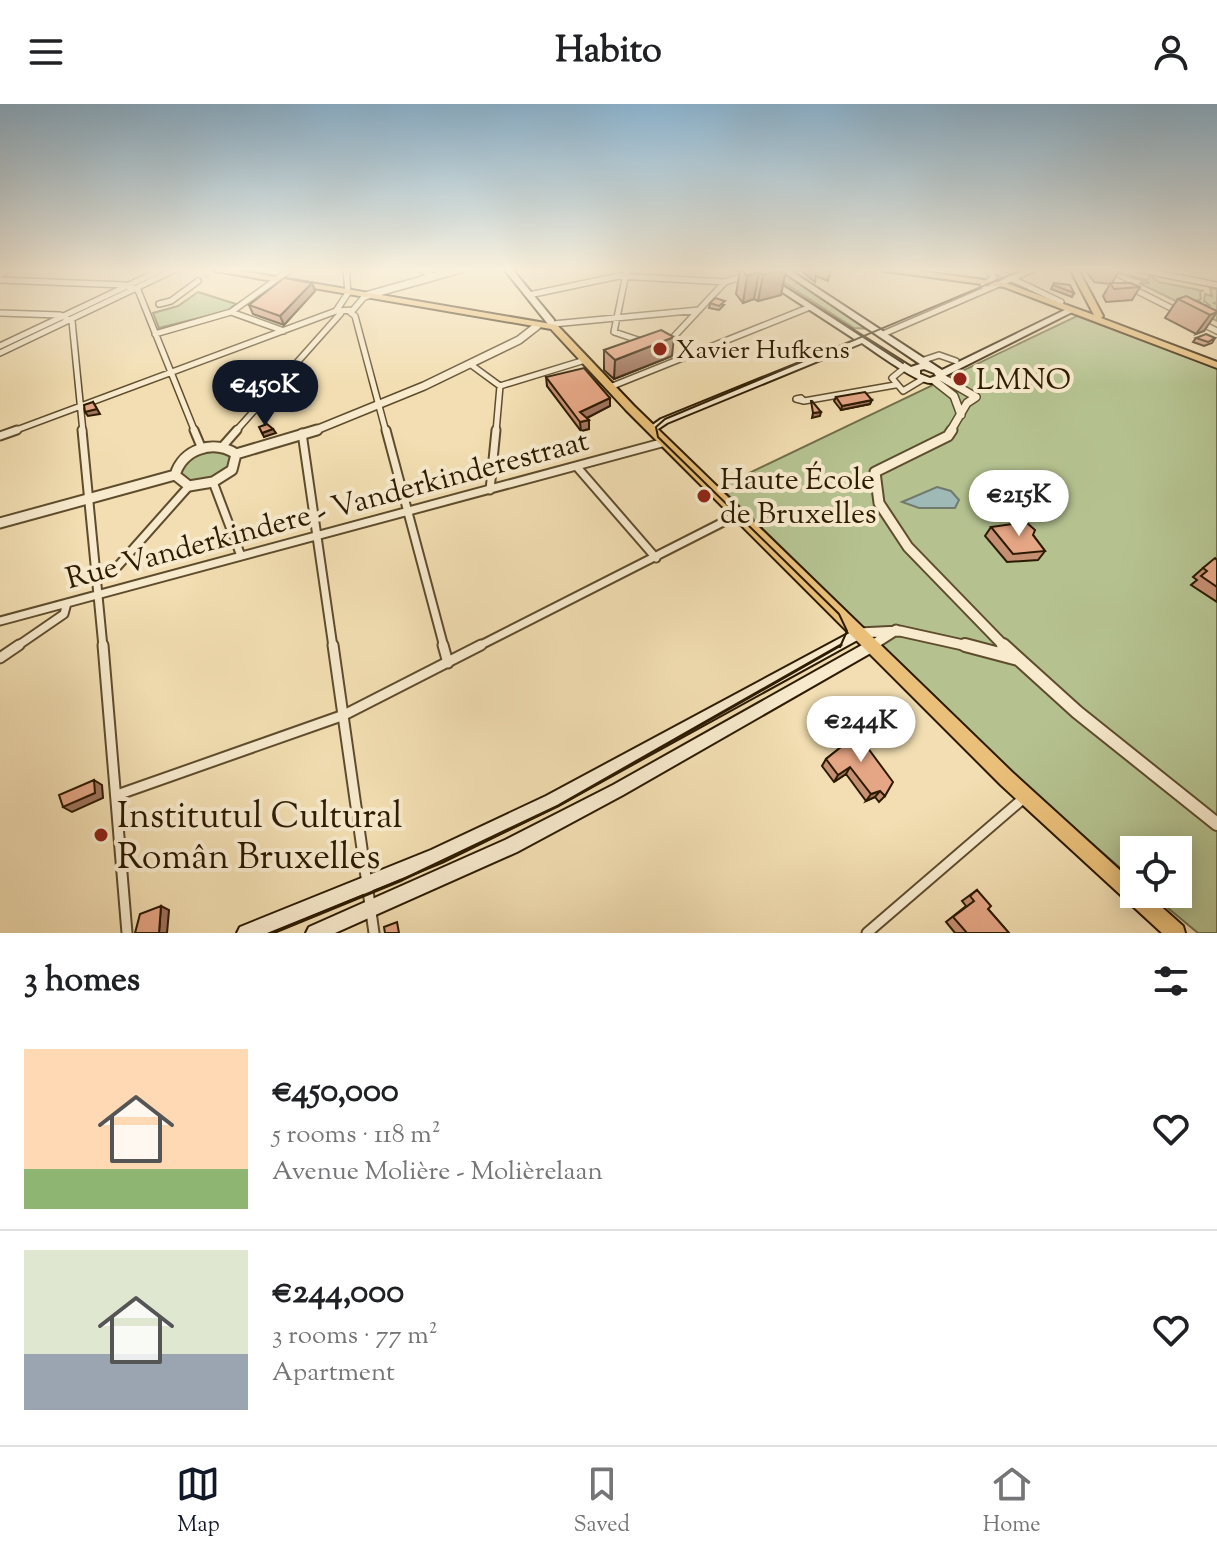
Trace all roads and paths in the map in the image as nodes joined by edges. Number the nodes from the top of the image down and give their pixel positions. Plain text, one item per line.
1 (86, 308) edge
2 (90, 308) edge
3 (148, 308) edge
4 (236, 308) edge
5 (340, 308) edge
6 (354, 308) edge
7 (432, 308) edge
8 (541, 308) edge
9 (619, 308) edge
10 (701, 308) edge
11 (808, 308) edge
12 (811, 308) edge
13 (842, 308) edge
14 (933, 308) edge
15 (1051, 308) edge
16 (1075, 308) edge
17 (1077, 308) edge
18 (1171, 308) edge
19 (1080, 309) junction
20 (699, 310) junction
21 (231, 312) junction
22 (338, 312) junction
23 (350, 312) junction
24 (0, 313) edge
25 (617, 316) junction
26 (1057, 317) junction
27 (66, 318) junction
28 (553, 324) junction
29 (537, 326) junction
30 (284, 331) junction
31 (1217, 331) edge
32 (880, 332) junction
33 (155, 334) junction
34 (644, 341) edge
35 (860, 341) junction
36 (657, 344) edge
37 (0, 346) edge
38 (0, 353) edge
39 (970, 358) junction
40 (1217, 362) edge
41 (470, 364) junction
42 (592, 365) junction
43 (903, 369) junction
44 (934, 371) junction
45 (170, 373) junction
46 (918, 376) junction
47 (894, 384) junction
48 (500, 386) junction
49 (610, 387) junction
50 (786, 402) dead end
51 (378, 403) junction
52 (81, 407) junction
53 (961, 415) junction
54 (652, 429) junction
55 (302, 433) junction
56 (0, 436) edge
57 (665, 442) junction
58 (222, 447) junction
59 (202, 449) junction
60 (236, 454) junction
61 (577, 467) junction
62 (175, 475) junction
63 (213, 482) junction
64 (189, 486) junction
65 (490, 490) junction
66 (88, 500) junction
67 (407, 512) junction
68 (739, 514) junction
69 (0, 523) edge
70 (318, 536) junction
71 (241, 556) junction
72 (656, 558) junction
73 (96, 579) junction
74 (97, 595) junction
75 (67, 603) junction
76 (0, 621) edge
77 (896, 630) junction
78 (854, 634) junction
79 (997, 639) junction
80 (871, 646) junction
81 (982, 651) junction
82 (0, 658) edge
83 (1018, 659) junction
84 (448, 663) junction
85 (344, 715) junction
86 (117, 795) junction
87 (1025, 797) junction
88 (1217, 824) edge
89 (368, 883) junction
90 (371, 911) junction
91 (1169, 930) edge
92 (127, 933) edge
93 (246, 933) edge
94 (315, 933) edge
95 (374, 933) edge
96 (867, 933) edge

1 - 27 street
2 - 27 street
3 - 33 street
4 - 21 street
5 - 22 street
6 - 23 street
7 - 29 main road
8 - 28 main road
9 - 25 street
10 - 20 street
11 - 49 street
12 - 35 main road
13 - 32 main road
14 - 32 street
15 - 26 main road
16 - 19 main road
17 - 19 main road
18 - 31 street
19 - 26 main road
19 - 40 main road
19 - 40 main road
20 - 25 street
20 - 36 street
21 - 30 street
21 - 33 street
22 - 23 street
22 - 30 street
22 - 58 street
23 - 51 street
24 - 27 street
25 - 28 street
25 - 34 street
26 - 39 main road
27 - 37 street
27 - 38 street
27 - 52 street
28 - 29 main road
28 - 42 main road
29 - 41 street
30 - 45 street
32 - 44 main road
33 - 45 street
35 - 43 main road
35 - 54 main road
39 - 44 main road
39 - 44 main road
41 - 48 street
41 - 51 street
42 - 48 street
42 - 49 main road
43 - 46 main road
43 - 47 street
44 - 46 main road
44 - 46 main road
44 - 53 street
44 - 53 street
45 - 52 street
45 - 59 street
46 - 47 street
47 - 50 street
48 - 65 street
49 - 54 main road
51 - 55 street
51 - 67 street
52 - 56 street
52 - 66 street
53 - 79 street
54 - 57 main road
55 - 60 street
55 - 70 street
57 - 61 street, Rue Vanderkindere - Vanderkinderestraat
57 - 68 main road
58 - 59 street
58 - 60 street
59 - 62 street
60 - 63 street
61 - 65 street, Rue Vanderkindere - Vanderkinderestraat
61 - 72 street
62 - 64 street
62 - 66 street
63 - 64 street
63 - 71 street
64 - 73 street
65 - 67 street, Rue Vanderkindere - Vanderkinderestraat
66 - 69 street
66 - 73 street
67 - 70 street, Rue Vanderkindere - Vanderkinderestraat
67 - 84 street
68 - 72 street
68 - 78 main road
70 - 71 street, Rue Vanderkindere - Vanderkinderestraat
70 - 85 street
71 - 74 street, Rue Vanderkindere - Vanderkinderestraat
72 - 84 street
73 - 74 street
74 - 75 street, Rue Vanderkindere - Vanderkinderestraat
74 - 86 street
75 - 76 street, Rue Vanderkindere - Vanderkinderestraat
75 - 82 street
77 - 78 street
77 - 80 street
77 - 81 street
78 - 80 main road
78 - 89 main road
79 - 81 street
79 - 83 street
80 - 87 main road
80 - 90 main road
81 - 83 street
83 - 88 street
84 - 85 street
85 - 86 street
85 - 89 street
86 - 92 street
87 - 91 main road
87 - 96 street
89 - 90 street
89 - 93 main road
90 - 94 main road
90 - 95 street

